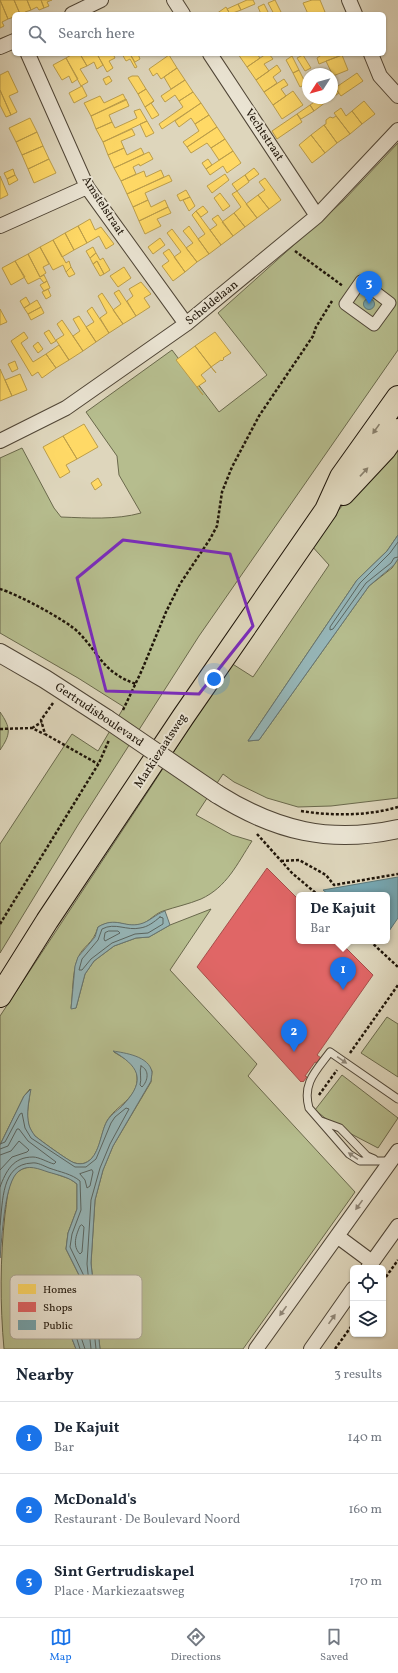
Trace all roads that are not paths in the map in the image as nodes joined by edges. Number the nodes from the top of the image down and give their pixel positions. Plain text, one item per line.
1 (101, 0) edge
2 (174, 0) edge
3 (349, 0) edge
4 (76, 12) edge
5 (182, 12) edge
6 (354, 12) edge
7 (12, 42) edge
8 (0, 47) edge
9 (29, 56) edge
10 (211, 56) edge
11 (372, 56) edge
12 (398, 96) edge
13 (398, 130) edge
14 (87, 187) junction
15 (317, 216) junction
16 (0, 226) edge
17 (186, 324) junction
18 (398, 397) edge
19 (398, 430) edge
20 (0, 441) edge
21 (326, 510) junction
22 (0, 653) edge
23 (398, 829) edge
24 (0, 996) edge
25 (398, 1099) edge
26 (320, 1121) junction
27 (394, 1156) edge
28 (376, 1160) junction
29 (398, 1226) edge
30 (337, 1236) junction
31 (370, 1265) edge
32 (350, 1293) edge
33 (256, 1349) edge
34 (311, 1349) edge

1 - 4 street
2 - 5 street
3 - 6 street
7 - 8 street
9 - 14 street, Amstelstraat
10 - 15 street, Vechtstraat
11 - 12 street
13 - 15 street, Scheldelaan
14 - 16 street
14 - 17 street, Amstelstraat
15 - 17 street, Scheldelaan
17 - 20 street, Scheldelaan
18 -> 21 main road, Markiezaatsweg
21 -> 19 main road, Markiezaatsweg
21 - 24 main road, Markiezaatsweg
22 - 23 street, Gertrudisboulevard, bridge
26 -> 25 lane
26 - 28 lane
28 -> 26 lane
27 - 28 lane
27 -> 30 street
29 - 31 street
30 - 31 street
30 -> 33 street
34 -> 32 street

